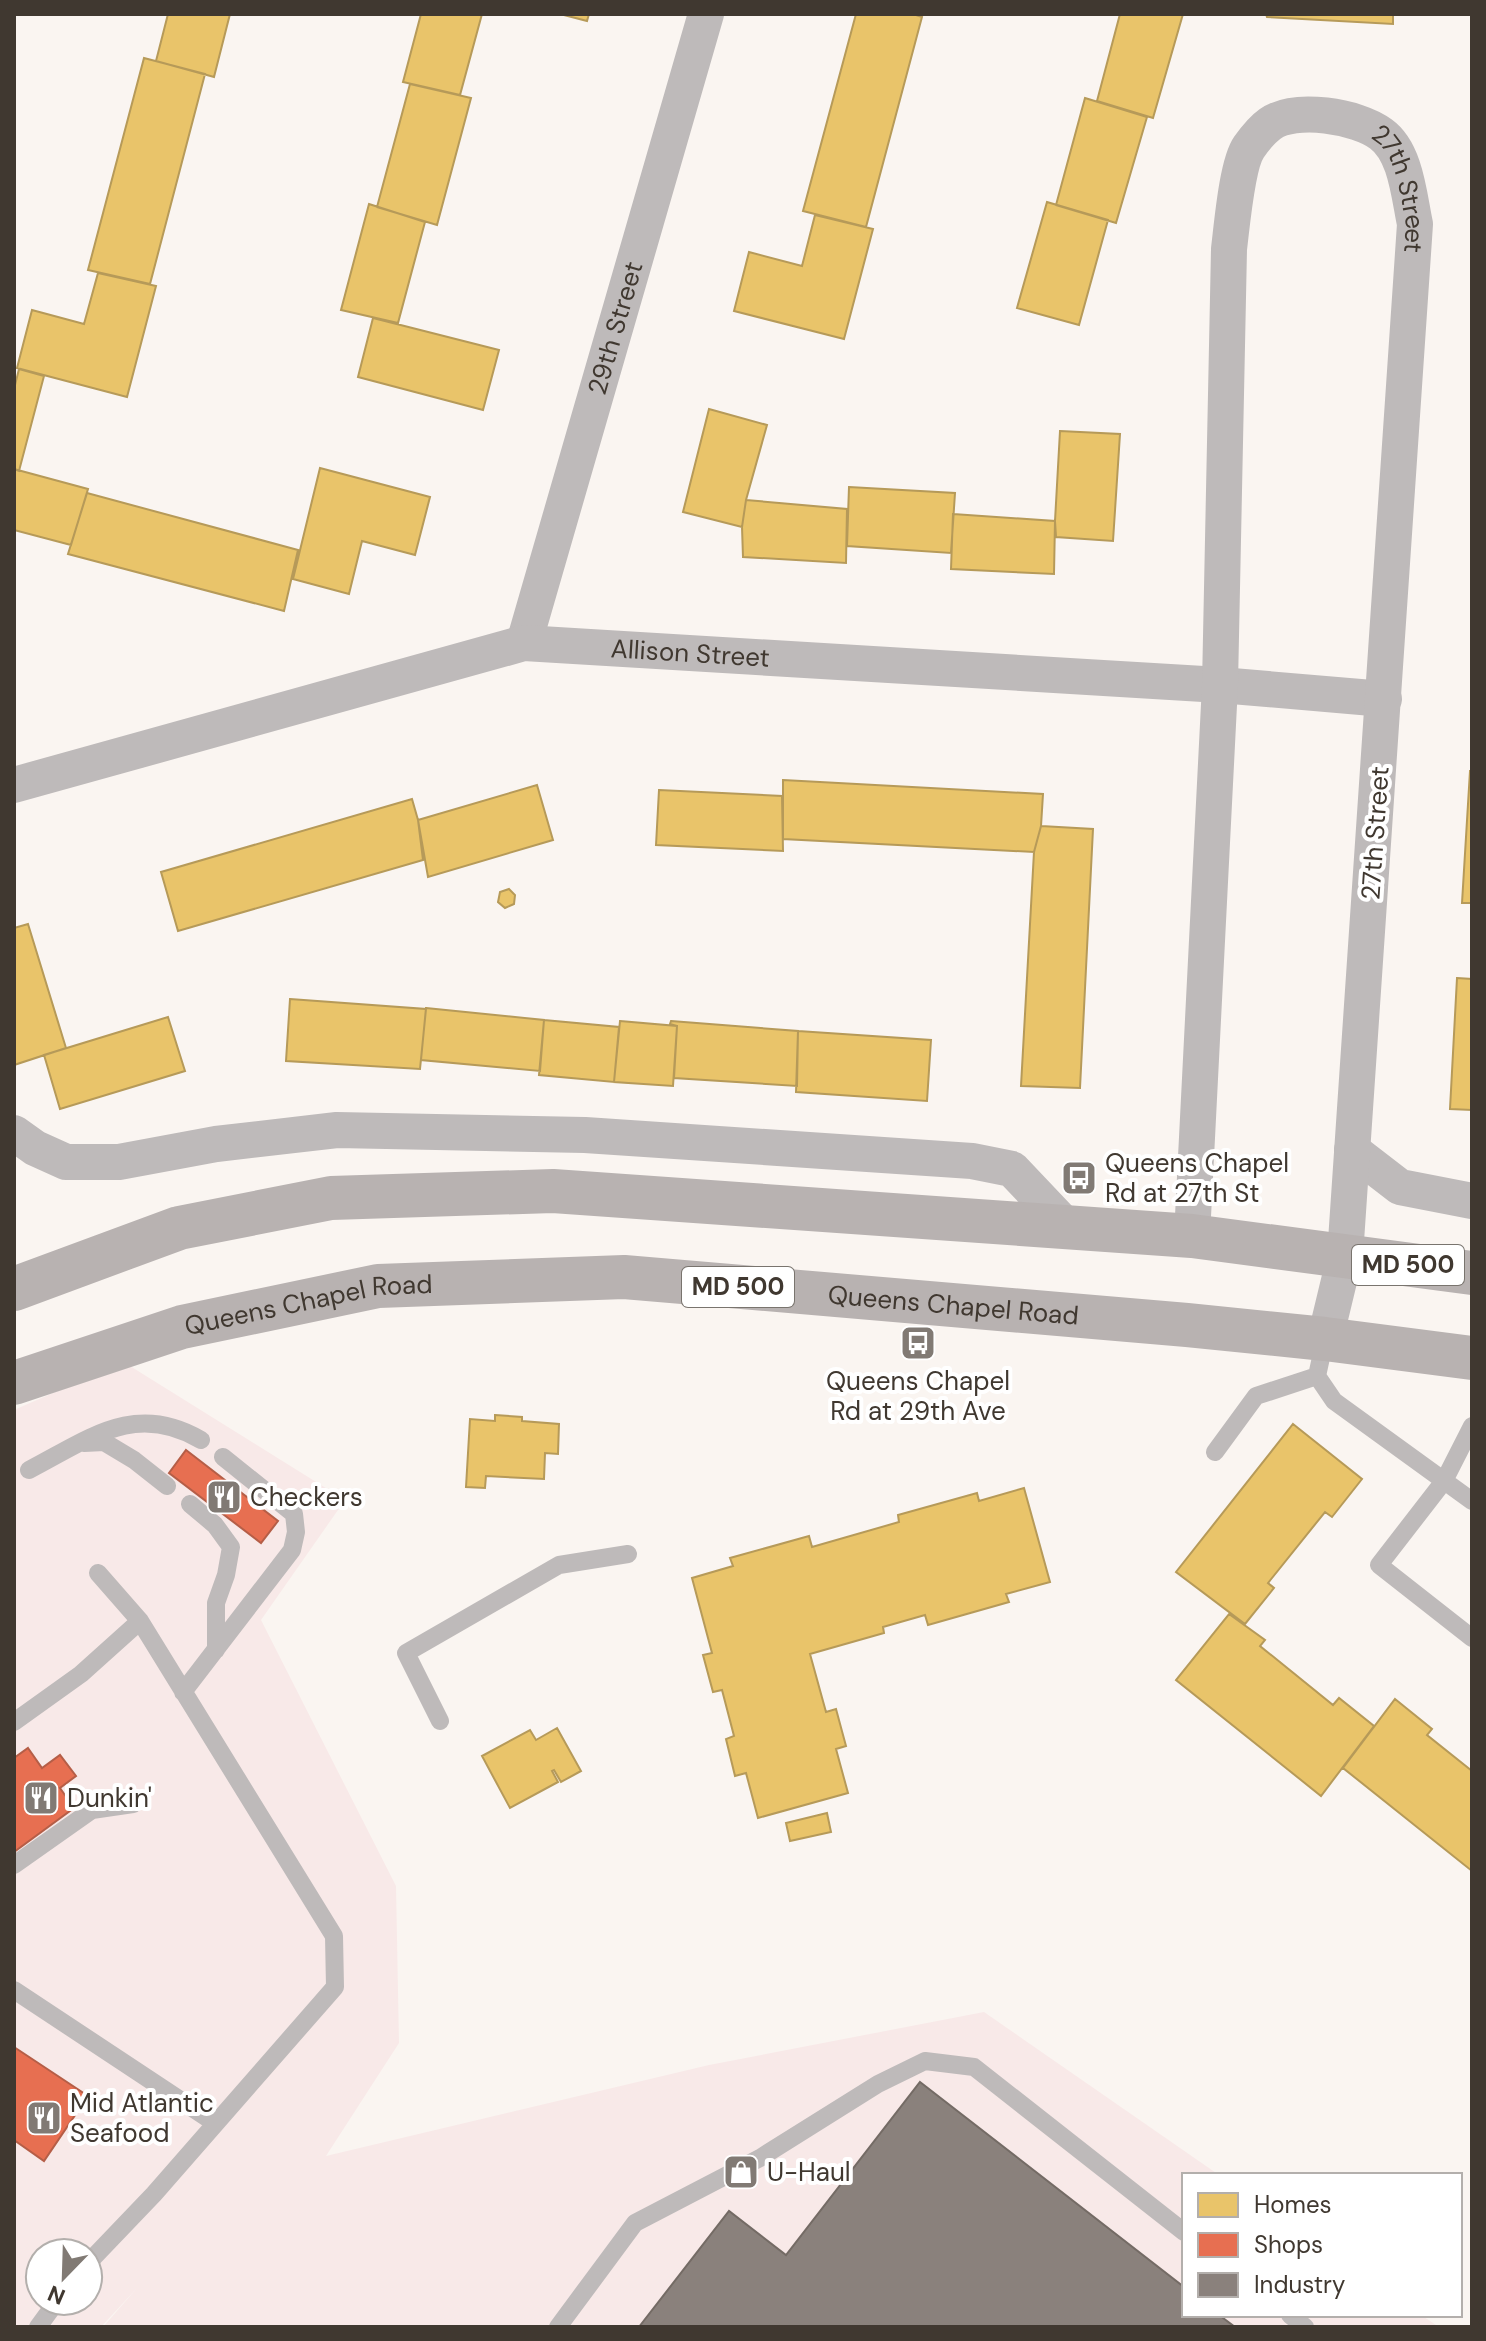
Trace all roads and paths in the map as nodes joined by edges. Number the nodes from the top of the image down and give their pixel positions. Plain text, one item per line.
1 (706, 14) edge
2 (524, 643) junction
3 (1220, 685) junction
4 (1384, 699) junction
5 (14, 785) edge
6 (14, 1133) edge
7 (1352, 1150) junction
8 (1472, 1201) edge
9 (1067, 1227) junction
10 (1192, 1236) junction
11 (1345, 1256) junction
12 (1472, 1273) edge
13 (14, 1289) edge
14 (1321, 1358) junction
15 (1472, 1358) edge
16 (14, 1383) edge
17 (1472, 1426) edge
18 (201, 1440) dead end
19 (81, 1443) junction
20 (1215, 1452) dead end
21 (223, 1457) dead end
22 (29, 1470) dead end
23 (1444, 1481) junction
24 (167, 1486) dead end
25 (1472, 1501) edge
26 (190, 1504) dead end
27 (628, 1554) dead end
28 (98, 1573) dead end
29 (140, 1621) junction
30 (1472, 1638) edge
31 (216, 1650) junction
32 (183, 1692) junction
33 (440, 1721) dead end
34 (14, 1722) edge
35 (133, 1804) dead end
36 (14, 1865) edge
37 (14, 1990) edge
38 (215, 2123) junction
39 (1182, 2230) edge
40 (104, 2245) edge
41 (558, 2327) edge

1 - 2 street, 29th Street
2 - 3 street, Allison Street
2 - 5 street, Allison Street
3 - 4 street, Allison Street
3 - 4 street, 27th Street
3 - 10 street, 27th Street
4 - 7 street, 27th Street
6 - 9 street
7 - 8 street
7 - 11 street, 27th Street
9 - 10 main road, MD 500
9 - 13 main road, MD 500
10 - 11 main road, MD 500
11 - 12 main road, MD 500
11 - 14 street, 27th Street
14 - 15 main road, Queens Chapel Road / MD 500
14 - 16 main road, Queens Chapel Road / MD 500
14 - 20 lane
14 - 23 lane
17 - 23 lane
18 - 19 lane
19 - 22 lane
19 - 24 lane
21 - 31 lane
23 - 25 lane
23 - 30 lane
26 - 31 lane
27 - 33 lane
28 - 29 lane
29 - 32 lane
29 - 34 lane
31 - 32 lane
32 - 38 lane
35 - 36 lane
37 - 38 lane
38 - 40 lane
39 - 41 lane

